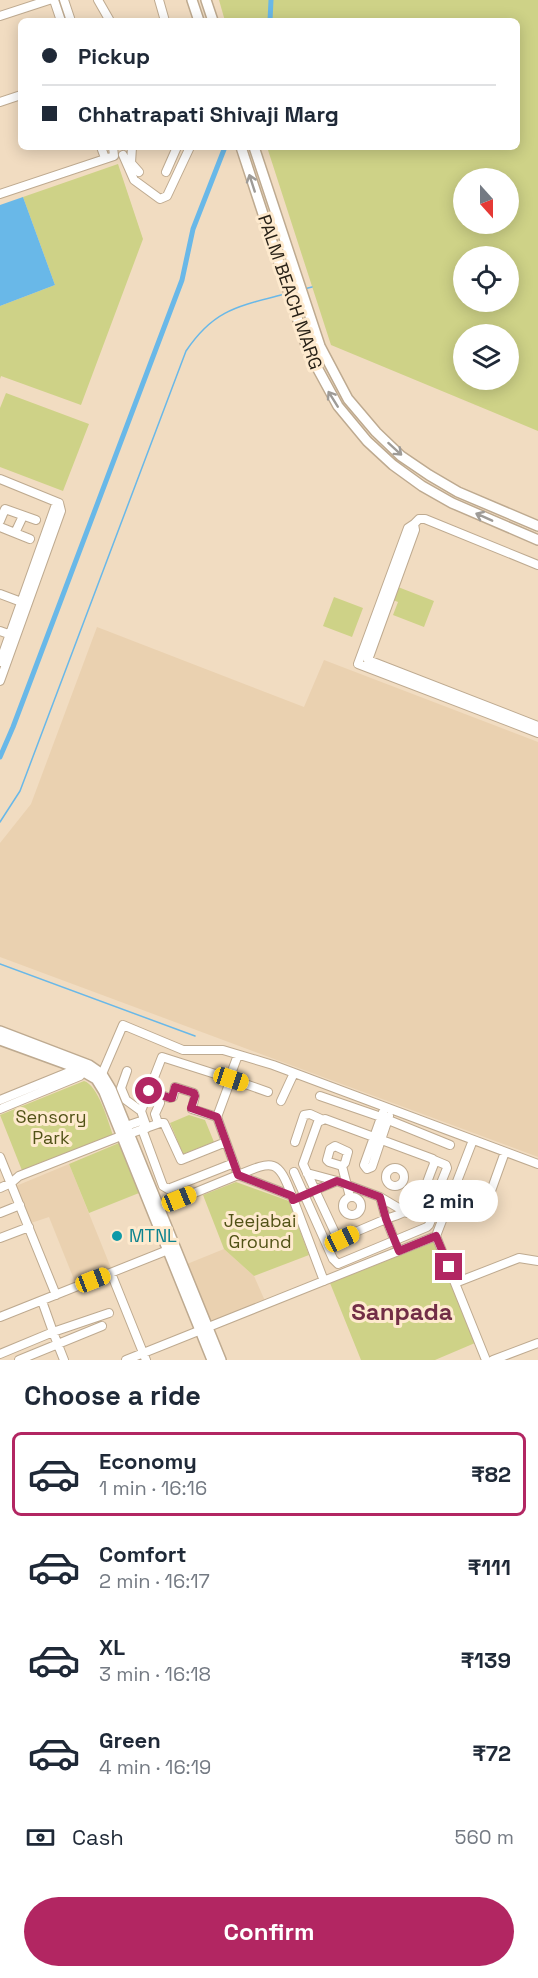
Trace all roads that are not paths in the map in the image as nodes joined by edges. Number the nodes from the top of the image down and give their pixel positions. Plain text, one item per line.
1 (49, 0) edge
2 (54, 0) edge
3 (64, 0) edge
4 (159, 0) edge
5 (192, 0) edge
6 (206, 0) edge
7 (101, 2) edge
8 (0, 16) edge
9 (60, 18) edge
10 (70, 18) edge
11 (109, 18) edge
12 (164, 18) edge
13 (198, 18) edge
14 (212, 18) edge
15 (18, 96) edge
16 (0, 102) edge
17 (102, 150) edge
18 (176, 150) edge
19 (189, 150) edge
20 (242, 150) edge
21 (255, 150) edge
22 (122, 151) edge
23 (105, 159) junction
24 (139, 172) dead end
25 (166, 172) dead end
26 (0, 194) edge
27 (0, 479) edge
28 (23, 516) junction
29 (36, 520) dead end
30 (0, 521) edge
31 (414, 524) junction
32 (538, 526) edge
33 (0, 528) edge
34 (15, 533) junction
35 (30, 539) dead end
36 (538, 540) edge
37 (538, 565) edge
38 (0, 594) edge
39 (24, 603) junction
40 (6, 635) edge
41 (368, 660) junction
42 (0, 662) edge
43 (358, 664) junction
44 (0, 681) edge
45 (538, 726) edge
46 (538, 733) edge
47 (0, 1031) edge
48 (0, 1040) edge
49 (238, 1055) junction
50 (83, 1069) junction
51 (127, 1071) dead end
52 (294, 1073) junction
53 (99, 1076) junction
54 (230, 1079) junction
55 (149, 1091) junction
56 (268, 1092) dead end
57 (320, 1096) dead end
58 (0, 1100) edge
59 (281, 1101) dead end
60 (160, 1103) dead end
61 (0, 1108) edge
62 (388, 1108) junction
63 (217, 1117) junction
64 (384, 1118) junction
65 (321, 1119) junction
66 (143, 1122) junction
67 (158, 1123) junction
68 (126, 1132) junction
69 (377, 1139) junction
70 (473, 1140) junction
71 (226, 1142) junction
72 (295, 1142) dead end
73 (450, 1145) dead end
74 (505, 1152) junction
75 (434, 1160) junction
76 (1, 1162) edge
77 (234, 1163) junction
78 (538, 1164) edge
79 (342, 1166) dead end
80 (294, 1172) dead end
81 (307, 1173) junction
82 (238, 1175) junction
83 (337, 1181) junction
84 (11, 1183) junction
85 (387, 1183) dead end
86 (347, 1185) junction
87 (0, 1188) edge
88 (315, 1190) junction
89 (491, 1191) dead end
90 (370, 1193) junction
91 (437, 1194) dead end
92 (304, 1195) junction
93 (350, 1197) junction
94 (380, 1197) junction
95 (293, 1198) junction
96 (359, 1201) junction
97 (20, 1205) junction
98 (155, 1209) junction
99 (0, 1213) edge
100 (406, 1213) junction
101 (434, 1213) dead end
102 (386, 1219) junction
103 (29, 1227) junction
104 (436, 1236) junction
105 (0, 1238) edge
106 (395, 1241) junction
107 (168, 1250) junction
108 (399, 1251) junction
109 (538, 1261) edge
110 (111, 1273) junction
111 (324, 1281) junction
112 (455, 1283) junction
113 (56, 1294) junction
114 (42, 1301) junction
115 (109, 1313) dead end
116 (0, 1317) edge
117 (102, 1326) dead end
118 (204, 1329) junction
119 (53, 1332) junction
120 (58, 1343) junction
121 (538, 1343) edge
122 (0, 1354) edge
123 (144, 1357) edge
124 (19, 1360) edge
125 (64, 1360) edge
126 (126, 1360) edge
127 (212, 1360) edge
128 (221, 1360) edge
129 (486, 1360) edge
130 (493, 1360) edge

1 - 8 street
2 - 9 street
3 - 10 street
4 - 12 street
5 - 13 main road
6 - 14 main road
7 - 11 street
15 - 16 street
17 - 23 street
18 - 25 street
19 - 22 street
36 -> 20 main road, PALM BEACH MARG
21 -> 32 main road, PALM BEACH MARG
22 - 23 street
22 - 24 street
23 - 26 street
27 - 39 street
28 - 29 street
28 - 30 street
28 - 34 street
31 - 37 street
31 - 41 street
31 - 43 street
33 - 34 street
34 - 35 street
38 - 39 street
39 - 40 street
40 - 42 street
40 - 44 street
41 - 43 street
41 - 45 street
43 - 46 street
47 - 50 main road
48 - 50 main road
49 - 52 street
49 - 53 street
49 - 54 street
50 - 53 main road
50 - 58 street
50 - 61 street
51 - 66 street
52 - 59 street
52 - 62 street
53 - 68 main road
54 - 55 street
54 - 56 street
54 - 63 street
55 - 63 street
55 - 66 street
57 - 64 street
60 - 67 street
62 - 64 street
62 - 70 street
63 - 71 street
64 - 69 street
64 - 73 street
65 - 69 street
65 - 72 street
65 - 81 street
66 - 67 street
66 - 68 street
66 - 77 street
67 - 71 street
68 - 84 street
68 - 98 main road
69 - 75 street
70 - 74 street
70 - 104 street
71 - 77 street
74 - 78 street
74 - 89 street
75 - 91 street
75 - 100 street
76 - 84 street
77 - 82 street
79 - 86 street
80 - 92 street
81 - 83 street
81 - 88 street
82 - 95 street
82 - 95 street
82 - 98 street
83 - 86 street
83 - 88 street
84 - 87 street
84 - 97 street
85 - 90 street
86 - 90 street
86 - 93 street
88 - 92 street
88 - 102 street
90 - 94 street
90 - 96 street
92 - 95 street
92 - 106 street
93 - 96 street
93 - 96 street
94 - 100 street
94 - 102 street
95 - 111 street
97 - 99 street
97 - 103 street
98 - 107 main road
98 - 118 main road
100 - 102 street
101 - 106 street
102 - 106 street
103 - 105 street
103 - 113 street
104 - 108 street
104 - 112 street
106 - 108 street
107 - 110 street
107 - 118 main road
108 - 111 street
109 - 112 street
110 - 113 street
110 - 123 street
111 - 118 street
112 - 129 street
113 - 114 street
114 - 116 street
114 - 119 street
115 - 119 street
117 - 120 street
118 - 123 street
118 - 127 main road
118 - 128 main road
119 - 120 street
119 - 122 street
120 - 124 street
120 - 125 street
121 - 130 street
123 - 126 street

